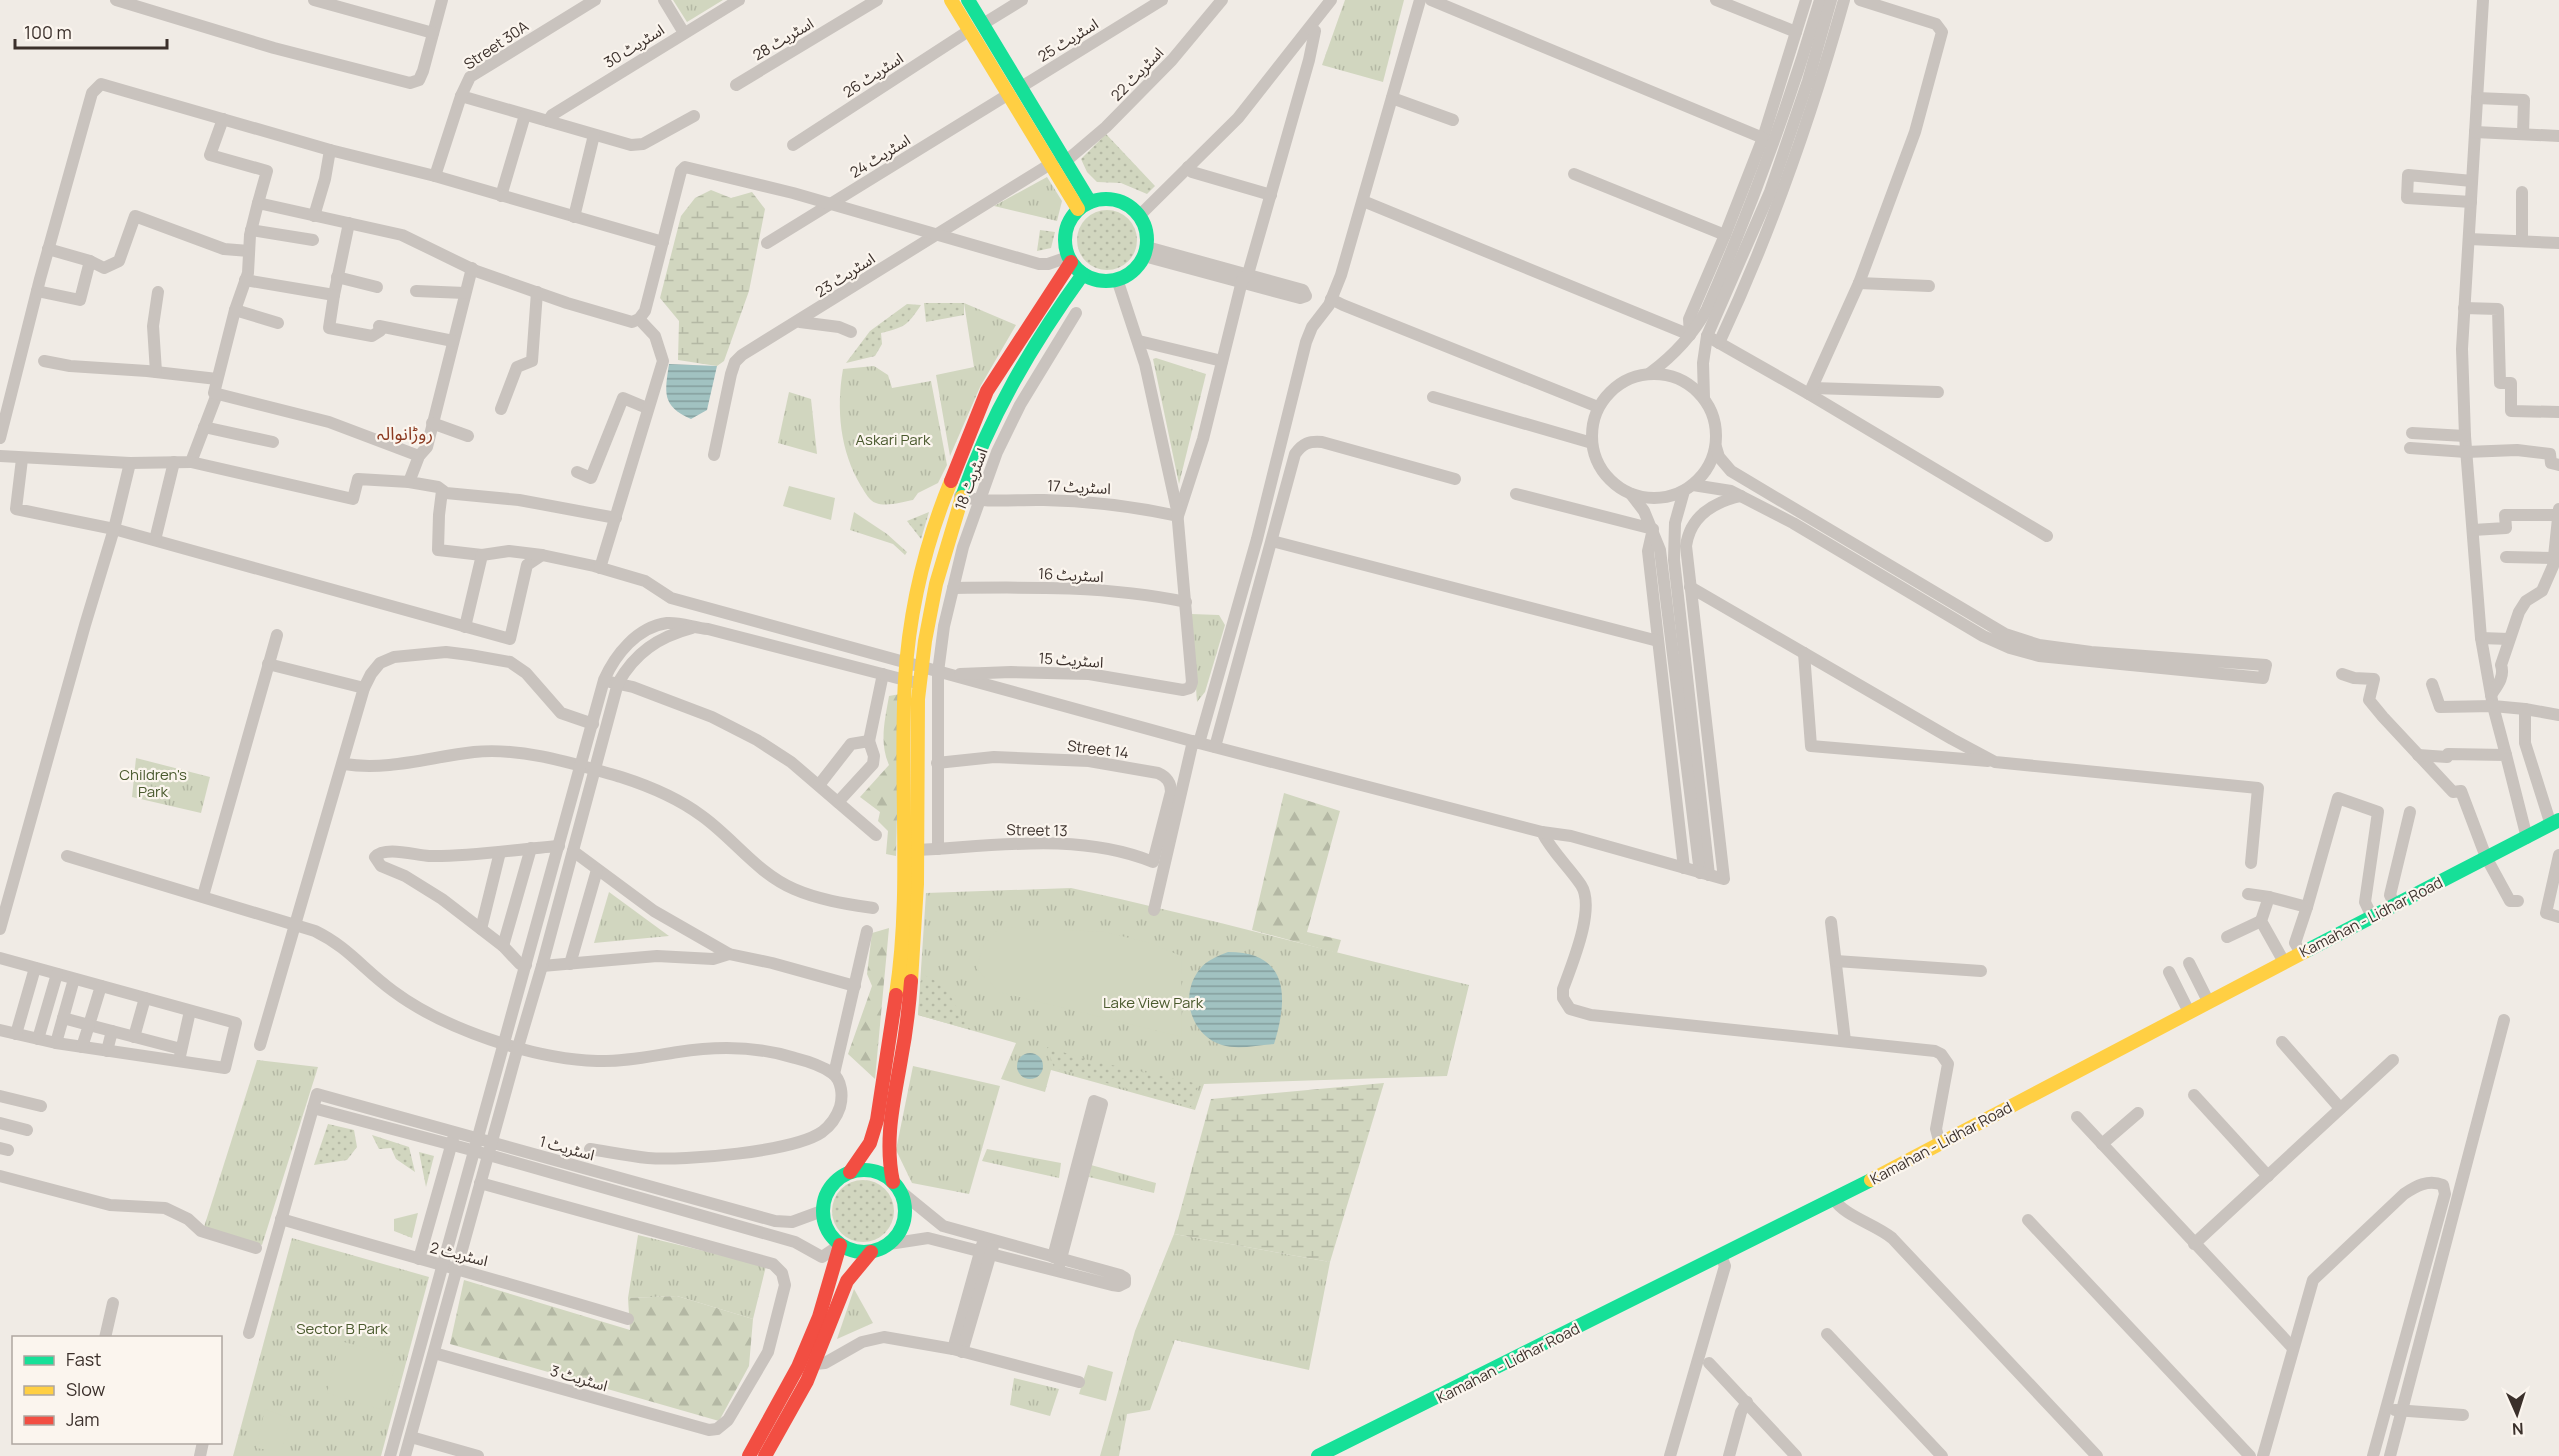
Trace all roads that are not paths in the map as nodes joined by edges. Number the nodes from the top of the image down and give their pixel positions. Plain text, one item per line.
1 (116, 0) edge
2 (314, 0) edge
3 (442, 0) edge
4 (595, 0) edge
5 (664, 0) edge
6 (739, 0) edge
7 (877, 0) edge
8 (951, 0) edge
9 (968, 0) edge
10 (1022, 0) edge
11 (1162, 0) edge
12 (1222, 0) edge
13 (1331, 0) edge
14 (1420, 0) edge
15 (1431, 0) edge
16 (1716, 0) edge
17 (1806, 0) edge
18 (1820, 0) edge
19 (1832, 0) edge
20 (1844, 0) edge
21 (1860, 0) edge
22 (2483, 0) edge
23 (356, 6) edge
24 (983, 24) junction
25 (1310, 28) junction
26 (970, 30) junction
27 (1796, 32) junction
28 (433, 33) junction
29 (684, 33) junction
30 (736, 86) dead end
31 (1015, 91) junction
32 (461, 96) junction
33 (1392, 98) junction
34 (2477, 98) junction
35 (525, 115) junction
36 (694, 116) dead end
37 (222, 119) junction
38 (1453, 120) dead end
39 (548, 121) junction
40 (2475, 132) junction
41 (2523, 134) junction
42 (594, 135) junction
43 (2559, 136) edge
44 (1763, 138) junction
45 (793, 145) dead end
46 (330, 150) junction
47 (1059, 162) junction
48 (1188, 167) junction
49 (1574, 174) dead end
50 (435, 176) junction
51 (2472, 181) junction
52 (2522, 192) dead end
53 (1271, 195) junction
54 (501, 196) junction
55 (1363, 201) junction
56 (2471, 202) junction
57 (258, 203) junction
58 (830, 204) junction
59 (1084, 205) junction
60 (1140, 215) junction
61 (314, 216) junction
62 (574, 217) junction
63 (349, 223) junction
64 (251, 230) junction
65 (939, 234) junction
66 (1725, 236) junction
67 (2469, 239) junction
68 (313, 240) dead end
69 (2522, 241) junction
70 (663, 242) junction
71 (767, 243) dead end
72 (2559, 243) edge
73 (48, 249) junction
74 (249, 251) junction
75 (1145, 252) junction
76 (1070, 260) junction
77 (90, 261) junction
78 (472, 268) junction
79 (1083, 274) junction
80 (337, 277) junction
81 (1245, 278) junction
82 (1117, 279) junction
83 (245, 280) junction
84 (1858, 283) junction
85 (1929, 286) dead end
86 (377, 287) dead end
87 (37, 291) junction
88 (416, 291) dead end
89 (158, 292) dead end
90 (537, 292) junction
91 (465, 293) junction
92 (334, 295) junction
93 (1331, 298) junction
94 (2464, 308) junction
95 (235, 310) junction
96 (1076, 313) dead end
97 (639, 319) junction
98 (800, 321) junction
99 (278, 323) dead end
100 (850, 332) dead end
101 (1690, 335) junction
102 (1713, 340) junction
103 (453, 341) junction
104 (1139, 341) junction
105 (45, 361) dead end
106 (1222, 361) junction
107 (156, 372) junction
108 (1650, 373) junction
109 (218, 379) junction
110 (1811, 391) junction
111 (1938, 392) dead end
112 (217, 394) junction
113 (1433, 397) dead end
114 (1704, 398) junction
115 (1598, 407) junction
116 (647, 408) junction
117 (501, 409) dead end
118 (2559, 412) edge
119 (432, 423) junction
120 (204, 428) junction
121 (2412, 433) dead end
122 (468, 435) dead end
123 (2465, 436) junction
124 (0, 438) edge
125 (273, 442) dead end
126 (1592, 444) junction
127 (1716, 447) junction
128 (2410, 447) dead end
129 (2466, 452) junction
130 (714, 455) dead end
131 (0, 456) edge
132 (419, 456) junction
133 (22, 459) junction
134 (174, 462) junction
135 (191, 462) junction
136 (130, 463) junction
137 (2559, 465) edge
138 (577, 472) dead end
139 (1455, 479) dead end
140 (409, 482) junction
141 (1688, 488) junction
142 (442, 491) junction
143 (1516, 494) dead end
144 (1631, 494) junction
145 (960, 495) junction
146 (1741, 496) junction
147 (978, 500) junction
148 (2559, 509) edge
149 (2558, 515) edge
150 (1178, 516) junction
151 (615, 518) junction
152 (114, 529) junction
153 (1653, 529) junction
154 (2473, 530) junction
155 (2047, 536) dead end
156 (155, 540) junction
157 (1272, 541) junction
158 (482, 555) junction
159 (542, 555) junction
160 (2506, 557) dead end
161 (2555, 561) edge
162 (600, 568) junction
163 (1690, 587) junction
164 (953, 588) junction
165 (1186, 602) junction
166 (465, 627) junction
167 (693, 628) junction
168 (277, 635) dead end
169 (2481, 638) junction
170 (2510, 639) junction
171 (1658, 641) junction
172 (1804, 653) junction
173 (906, 662) junction
174 (268, 664) junction
175 (922, 667) junction
176 (944, 673) junction
177 (883, 674) junction
178 (2342, 674) dead end
179 (604, 680) junction
180 (904, 681) junction
181 (618, 683) junction
182 (920, 684) junction
183 (2432, 684) dead end
184 (364, 688) junction
185 (2492, 700) junction
186 (2525, 708) junction
187 (2559, 716) edge
188 (593, 724) junction
189 (870, 741) junction
190 (1196, 742) junction
191 (1215, 747) junction
192 (2418, 755) junction
193 (2506, 755) junction
194 (1995, 762) junction
195 (937, 763) junction
196 (344, 764) junction
197 (581, 767) junction
198 (595, 771) junction
199 (819, 785) junction
200 (838, 802) junction
201 (2410, 812) dead end
202 (2555, 822) edge
203 (1542, 832) junction
204 (876, 835) dead end
205 (2527, 838) junction
206 (559, 846) junction
207 (531, 848) junction
208 (938, 849) junction
209 (918, 850) junction
210 (573, 851) junction
211 (500, 852) junction
212 (2559, 855) edge
213 (67, 856) dead end
214 (2486, 857) junction
215 (1153, 862) joint
216 (2251, 863) dead end
217 (1684, 868) junction
218 (597, 870) junction
219 (1705, 874) junction
220 (2248, 894) dead end
221 (203, 896) junction
222 (2269, 897) junction
223 (2518, 901) dead end
224 (2395, 905) junction
225 (2307, 907) junction
226 (873, 908) dead end
227 (1154, 910) dead end
228 (2372, 917) junction
229 (2559, 917) edge
230 (2261, 921) junction
231 (1831, 922) dead end
232 (296, 924) junction
233 (0, 929) edge
234 (481, 929) junction
235 (867, 931) dead end
236 (2227, 937) dead end
237 (503, 946) junction
238 (2301, 953) junction
239 (729, 954) junction
240 (0, 958) edge
241 (1836, 961) junction
242 (2284, 962) junction
243 (2189, 963) dead end
244 (570, 964) junction
245 (526, 965) junction
246 (543, 966) junction
247 (36, 968) junction
248 (1981, 971) dead end
249 (2169, 972) dead end
250 (57, 974) junction
251 (74, 979) junction
252 (101, 986) junction
253 (855, 986) junction
254 (145, 998) junction
255 (2208, 1001) junction
256 (190, 1011) junction
257 (2188, 1012) junction
258 (63, 1018) junction
259 (2504, 1020) dead end
260 (89, 1025) junction
261 (0, 1030) edge
262 (112, 1031) junction
263 (15, 1034) junction
264 (134, 1036) junction
265 (38, 1039) junction
266 (1845, 1041) junction
267 (505, 1042) junction
268 (2282, 1042) dead end
269 (56, 1043) junction
270 (260, 1045) dead end
271 (82, 1047) junction
272 (518, 1047) junction
273 (107, 1051) junction
274 (180, 1056) junction
275 (2393, 1060) dead end
276 (834, 1074) junction
277 (2194, 1095) dead end
278 (0, 1096) edge
279 (40, 1106) dead end
280 (313, 1108) junction
281 (2340, 1108) junction
282 (2138, 1113) dead end
283 (2077, 1117) dead end
284 (0, 1123) edge
285 (27, 1130) dead end
286 (453, 1138) junction
287 (476, 1144) junction
288 (1940, 1144) junction
289 (2102, 1144) junction
290 (490, 1148) junction
291 (590, 1149) dead end
292 (850, 1172) junction
293 (1079, 1174) junction
294 (0, 1176) edge
295 (2268, 1176) junction
296 (480, 1183) junction
297 (897, 1187) junction
298 (1834, 1199) junction
299 (822, 1211) junction
300 (281, 1219) junction
301 (2028, 1220) dead end
302 (889, 1244) junction
303 (2194, 1244) junction
304 (840, 1245) junction
305 (987, 1246) junction
306 (256, 1248) dead end
307 (871, 1252) junction
308 (1721, 1256) junction
309 (1056, 1258) junction
310 (419, 1259) junction
311 (443, 1264) junction
312 (458, 1268) junction
313 (1050, 1270) junction
314 (112, 1303) dead end
315 (628, 1319) dead end
316 (249, 1333) dead end
317 (1827, 1334) dead end
318 (105, 1336) edge
319 (2293, 1348) junction
320 (957, 1351) junction
321 (434, 1353) junction
322 (1709, 1363) dead end
323 (815, 1364) junction
324 (1078, 1382) dead end
325 (1747, 1402) junction
326 (2386, 1409) junction
327 (2402, 1411) junction
328 (2463, 1415) dead end
329 (411, 1437) junction
330 (390, 1456) edge
331 (405, 1456) edge
332 (478, 1456) edge
333 (749, 1456) edge
334 (765, 1456) edge
335 (1318, 1456) edge
336 (1670, 1456) edge
337 (1729, 1456) edge
338 (1796, 1456) edge
339 (1942, 1456) edge
340 (2097, 1456) edge
341 (2250, 1456) edge
342 (2263, 1456) edge
343 (2373, 1456) edge
344 (2390, 1456) edge

1 - 28 street
2 - 23 street
3 - 28 street
4 - 32 street, Street 30A
5 - 29 street
6 - 29 street, اسٹریٹ 30
7 - 30 street, اسٹریٹ 28
8 - 26 street
9 - 24 street
10 - 24 street
11 - 31 street, اسٹریٹ 25
12 - 47 street, اسٹریٹ 22
13 - 25 street
14 - 33 street
15 - 44 street
16 - 27 street
17 - 27 street
18 - 101 street
19 - 102 street
20 - 102 street
21 - 84 street
22 - 34 street
23 - 28 street
24 - 31 street
25 - 48 street
25 - 53 street
26 - 31 street
26 - 45 street, اسٹریٹ 26
27 - 44 street
29 - 39 street, اسٹریٹ 30
31 - 47 street
31 - 58 street, اسٹریٹ 24
32 - 35 street
32 - 50 street, Street 30A
33 - 38 street
33 - 55 street
34 - 40 street
34 - 41 street
35 - 39 street
35 - 54 street
36 - 42 street
37 - 46 street
37 - 57 street
37 - 73 street
39 - 42 street
40 - 41 street
40 - 51 street
41 - 43 street
42 - 62 street
44 - 66 street
46 - 50 street
46 - 61 street
47 - 59 street
47 - 65 street, اسٹریٹ 23
48 - 53 street
48 - 60 street
49 - 66 street
50 - 54 street
51 - 56 street
51 - 56 street
52 - 69 street
53 - 81 street
54 - 62 street
55 - 93 street
55 - 101 street
56 - 67 street
57 - 61 street
57 - 64 street
58 - 65 street
58 - 70 street
58 - 71 street, اسٹریٹ 24
59 - 60 street
59 - 76 street
60 - 75 street
61 - 63 street
62 - 70 street
63 - 78 street
63 - 80 street
64 - 68 street
64 - 74 street
65 - 76 street
65 - 98 street, اسٹریٹ 23
66 - 101 street
67 - 69 street
67 - 94 street
69 - 72 street
70 - 97 street
73 - 77 street
73 - 87 street
74 - 77 street
74 - 83 street
75 - 81 street
75 - 82 street
76 - 79 street
76 - 173 street
77 - 87 street
78 - 90 street
78 - 91 street
79 - 82 street
79 - 145 street
80 - 86 street
80 - 92 street
81 - 106 street
82 - 104 street
83 - 92 street
83 - 95 street
84 - 85 street
84 - 110 street
87 - 124 street
88 - 91 street
89 - 107 street
90 - 97 street
90 - 117 street
91 - 103 street
92 - 103 street
93 - 115 street
93 - 190 street
94 - 118 street
94 - 123 street
95 - 99 street
95 - 109 street
96 - 147 street, اسٹریٹ 18
97 - 116 street
98 - 100 street
98 - 130 street, اسٹریٹ 23
101 - 108 street
102 - 110 street
102 - 114 street
103 - 119 street
104 - 106 street
104 - 150 street
105 - 107 street
106 - 150 street
107 - 109 street
108 - 114 street
108 - 115 street
109 - 112 street
110 - 111 street
110 - 155 street
112 - 120 street
112 - 132 street
113 - 126 street
114 - 127 street
115 - 126 street
116 - 138 street
116 - 151 street
119 - 122 street
119 - 132 street
120 - 125 street
120 - 135 street
121 - 123 street
123 - 129 street
126 - 144 street
127 - 141 street
127 - 146 street
128 - 129 street
129 - 137 street
129 - 154 street
131 - 133 street
132 - 140 street
133 - 136 street
133 - 152 street
134 - 135 street
134 - 136 street
134 - 156 street
135 - 140 street
136 - 152 street
139 - 157 street
140 - 142 street
141 - 144 street
141 - 146 street
141 - 219 street
142 - 151 street
142 - 158 street
143 - 153 street
144 - 153 street
145 - 147 street, اسٹریٹ 17
145 - 175 street
146 - 163 street
147 - 150 street, اسٹریٹ 17
147 - 164 street, اسٹریٹ 18
148 - 149 street
149 - 154 street
149 - 161 street
150 - 165 street
151 - 162 street
152 - 156 street
152 - 233 street
153 - 171 street
153 - 219 street
154 - 169 street
156 - 166 street
157 - 171 street
157 - 191 street
158 - 159 street
158 - 166 street
159 - 162 street
159 - 166 street
160 - 161 street
161 - 170 street
162 - 173 street
163 - 172 street
163 - 219 street
164 - 165 street, اسٹریٹ 16
164 - 176 street, اسٹریٹ 18
165 - 176 street, اسٹریٹ 15
167 - 177 street
167 - 179 street
167 - 181 street
168 - 174 street
169 - 170 street
169 - 185 street
170 - 185 street
171 - 217 street
172 - 194 street
172 - 194 street
173 - 175 street
173 - 180 street
174 - 184 street
174 - 221 street
175 - 176 street
175 - 182 street
176 - 190 street
176 - 195 street, اسٹریٹ 18
177 - 180 street
177 - 189 street
178 - 192 street
179 - 181 street
179 - 188 street
180 - 182 street
180 - 292 street
181 - 198 street
181 - 199 street
182 - 209 street
183 - 185 street
184 - 188 street
184 - 196 street
185 - 186 street
185 - 193 street
186 - 187 street
186 - 202 street
188 - 197 street
189 - 199 street
189 - 200 street
190 - 191 street
190 - 227 street
191 - 203 street
192 - 193 street
192 - 214 street
193 - 205 street
194 - 216 street
195 - 208 street, اسٹریٹ 18
195 - 215 street, Street 14
196 - 197 street
196 - 232 street
197 - 198 street
197 - 206 street
198 - 210 street
198 - 226 street
199 - 200 street
200 - 204 street
201 - 224 street
202 - 205 street, Kamahan - Lidhar Road
203 - 217 street
203 - 266 street
205 - 214 street, Kamahan - Lidhar Road
206 - 207 street
206 - 245 street
207 - 211 street
207 - 237 street
208 - 209 street, Street 13
208 - 215 street, Street 13
209 - 297 street
210 - 218 street
210 - 246 street
211 - 234 street
211 - 234 street
212 - 229 street
213 - 221 street
214 - 223 street
214 - 224 street, Kamahan - Lidhar Road
217 - 219 street
218 - 239 street
218 - 244 street
220 - 222 street
221 - 232 street
222 - 225 street
222 - 230 street
224 - 228 street, Kamahan - Lidhar Road
225 - 228 street
225 - 238 street
228 - 238 street, Kamahan - Lidhar Road
230 - 236 street
230 - 242 street
231 - 241 street
232 - 267 street
232 - 270 street
234 - 237 street
235 - 253 street
237 - 245 street
238 - 242 street, Kamahan - Lidhar Road
239 - 244 street
239 - 253 street
240 - 247 street
241 - 248 street
241 - 266 street
242 - 255 street, Kamahan - Lidhar Road
243 - 255 street
244 - 246 street
245 - 267 street
246 - 272 street
247 - 250 street
247 - 263 street
249 - 257 street
250 - 251 street
250 - 265 street
251 - 252 street
251 - 258 street
252 - 254 street
252 - 260 street
253 - 276 street
254 - 256 street
254 - 264 street
255 - 257 street, Kamahan - Lidhar Road
256 - 274 street
256 - 274 street
257 - 288 street, Kamahan - Lidhar Road
258 - 260 street
258 - 269 street
259 - 327 street
260 - 262 street
260 - 271 street
261 - 263 street
262 - 264 street
262 - 273 street
263 - 265 street
264 - 274 street
265 - 269 street
266 - 288 street
267 - 272 street
267 - 287 street
268 - 281 street
269 - 271 street
271 - 273 street
272 - 276 street
272 - 290 street
273 - 274 street
275 - 281 street
276 - 291 street
277 - 295 street
278 - 279 street
280 - 286 street, اسٹریٹ 1
280 - 286 street, اسٹریٹ 1
280 - 300 street, اسٹریٹ 1
281 - 295 street
282 - 289 street
283 - 289 street
284 - 285 street
286 - 287 street, اسٹریٹ 1
286 - 310 street
287 - 290 street, اسٹریٹ 1
287 - 311 street
288 - 298 street, Kamahan - Lidhar Road
289 - 303 street
290 - 296 street
290 - 299 street, اسٹریٹ 1
290 - 304 street, اسٹریٹ 1
292 - 297 street
292 - 299 street
293 - 293 street
293 - 309 street
294 - 306 street
295 - 303 street
296 - 312 street
296 - 321 street, اسٹریٹ 3
297 - 302 street
297 - 305 street
298 - 308 street, Kamahan - Lidhar Road
298 - 340 street
299 - 304 street
300 - 310 street, اسٹریٹ 2
300 - 316 street, اسٹریٹ 1
301 - 341 street
302 - 305 street
302 - 307 street
303 - 319 street
304 - 307 street
304 - 333 street
305 - 309 street
305 - 313 street
305 - 320 street
307 - 323 street
308 - 335 street, Kamahan - Lidhar Road
308 - 336 street
309 - 313 street
309 - 313 street
310 - 311 street, اسٹریٹ 2
311 - 312 street, اسٹریٹ 2
311 - 330 street
312 - 315 street, اسٹریٹ 2
312 - 321 street
314 - 318 street
317 - 339 street
319 - 326 street
319 - 342 street
320 - 323 street
320 - 324 street
321 - 329 street
322 - 325 street
323 - 334 street
325 - 337 street
325 - 338 street
326 - 327 street
326 - 343 street
327 - 328 street
327 - 344 street
329 - 331 street
329 - 332 street

